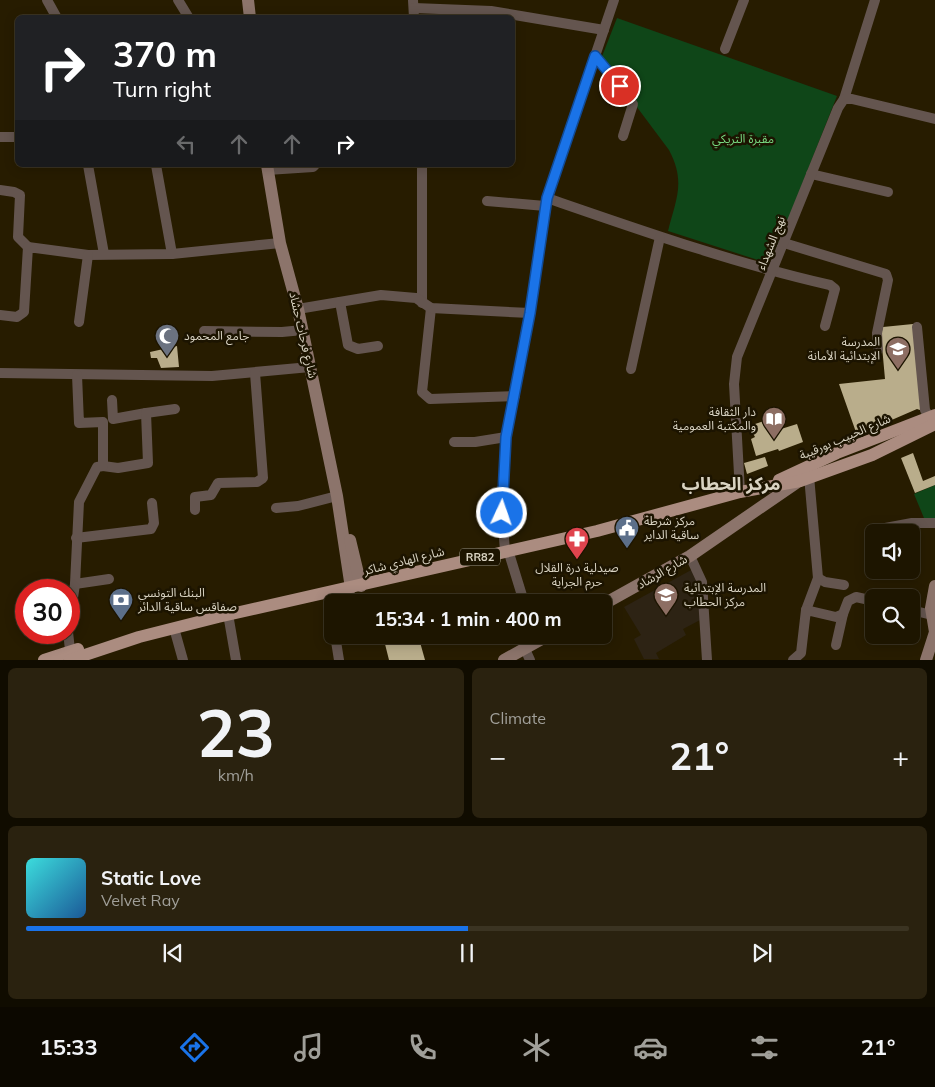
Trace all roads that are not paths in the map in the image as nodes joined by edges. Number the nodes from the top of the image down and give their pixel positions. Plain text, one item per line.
1 (47, 0) edge
2 (178, 0) edge
3 (248, 0) edge
4 (614, 0) edge
5 (744, 0) edge
6 (875, 0) edge
7 (414, 8) edge
8 (55, 15) edge
9 (187, 15) edge
10 (250, 15) edge
11 (515, 15) edge
12 (515, 15) edge
13 (604, 30) junction
14 (725, 49) dead end
15 (595, 56) junction
16 (844, 99) junction
17 (935, 119) edge
18 (623, 136) dead end
19 (0, 137) edge
20 (15, 137) edge
21 (88, 167) edge
22 (156, 167) edge
23 (267, 167) edge
24 (313, 167) edge
25 (422, 167) edge
26 (812, 174) junction
27 (0, 190) edge
28 (888, 192) dead end
29 (487, 201) dead end
30 (546, 202) junction
31 (660, 237) junction
32 (280, 243) junction
33 (784, 243) junction
34 (28, 247) junction
35 (104, 254) junction
36 (172, 254) junction
37 (88, 255) junction
38 (773, 272) junction
39 (340, 302) junction
40 (427, 305) junction
41 (298, 309) junction
42 (530, 313) junction
43 (0, 315) edge
44 (79, 322) dead end
45 (825, 326) dead end
46 (917, 327) dead end
47 (303, 330) junction
48 (204, 331) dead end
49 (378, 346) dead end
50 (878, 350) dead end
51 (310, 367) junction
52 (631, 368) dead end
53 (255, 372) junction
54 (0, 373) edge
55 (77, 375) junction
56 (515, 396) junction
57 (112, 400) dead end
58 (175, 409) dead end
59 (146, 413) junction
60 (933, 419) edge
61 (506, 437) junction
62 (454, 442) dead end
63 (103, 466) junction
64 (804, 476) junction
65 (786, 480) junction
66 (740, 492) junction
67 (338, 500) junction
68 (152, 502) dead end
69 (768, 502) junction
70 (276, 508) dead end
71 (194, 510) dead end
72 (935, 523) edge
73 (907, 524) edge
74 (76, 538) junction
75 (506, 550) junction
76 (690, 556) junction
77 (818, 578) junction
78 (75, 579) edge
79 (109, 579) dead end
80 (80, 583) edge
81 (844, 585) dead end
82 (935, 586) edge
83 (356, 587) junction
84 (521, 594) edge
85 (612, 599) edge
86 (865, 599) edge
87 (806, 610) junction
88 (920, 612) edge
89 (843, 614) junction
90 (932, 615) junction
91 (223, 616) junction
92 (174, 628) junction
93 (935, 632) edge
94 (69, 644) edge
95 (336, 644) edge
96 (836, 645) dead end
97 (531, 646) edge
98 (99, 655) edge
99 (70, 657) edge
100 (44, 660) edge
101 (183, 660) edge
102 (236, 660) edge
103 (339, 660) edge
104 (504, 660) edge
105 (707, 660) edge
106 (793, 660) edge
107 (926, 660) edge

1 - 8 street
2 - 9 street
3 - 10 street
4 - 13 street
5 - 14 street
6 - 16 street, نهج الشهداء
7 - 12 street
11 - 13 street
13 - 15 street
15 - 18 street
15 - 30 street
16 - 17 street
16 - 26 street, نهج الشهداء
19 - 20 street
21 - 35 street
22 - 36 street
23 - 24 street
23 - 32 street, شارع فرحات حشاد
25 - 40 street
26 - 28 street
26 - 33 street, نهج الشهداء
27 - 34 street
29 - 30 street
30 - 31 street
30 - 42 street
31 - 38 street
31 - 52 street
32 - 36 street
32 - 41 street, شارع فرحات حشاد
33 - 38 street, نهج الشهداء
33 - 50 street
34 - 37 street
34 - 43 street
35 - 36 street
35 - 37 street
37 - 44 street
38 - 45 street
38 - 66 street, نهج الشهداء
39 - 40 street
39 - 41 street
39 - 49 street
40 - 42 street
40 - 56 street
41 - 47 street, شارع فرحات حشاد
42 - 56 street
46 - 60 street
47 - 48 street
47 - 51 street, شارع فرحات حشاد
51 - 53 street
51 - 67 street, شارع فرحات حشاد
53 - 55 street
53 - 71 street
54 - 55 street
55 - 63 street
56 - 61 street
57 - 59 street
58 - 59 street
59 - 63 street
60 - 64 main road, شارع الحبيب بورقيبة / RR82
61 - 62 street
61 - 75 street
63 - 74 street
64 - 65 main road, شارع الحبيب بورقيبة / RR82
64 - 69 street, شارع الرشاد
64 - 77 street
65 - 66 main road, شارع الحبيب بورقيبة / RR82
65 - 69 street, شارع الرشاد
66 - 75 main road, شارع الهادي شاكر / RR82
67 - 70 street
67 - 83 street, شارع فرحات حشاد
68 - 74 street
69 - 76 street, شارع الرشاد
72 - 73 street
74 - 78 street
75 - 83 main road, شارع الهادي شاكر / RR82
75 - 84 street
76 - 85 street, شارع الرشاد
76 - 105 street
77 - 81 street
77 - 87 street
79 - 80 street
82 - 90 street
83 - 91 main road, شارع الهادي شاكر / RR82
86 - 89 street
87 - 89 street
87 - 106 street
88 - 90 street
89 - 96 street
90 - 93 street
91 - 92 main road, شارع الهادي شاكر / RR82
91 - 99 main road, شارع الهادي شاكر / RR82
91 - 102 street
92 - 98 main road, شارع الهادي شاكر / RR82
92 - 101 street
93 - 107 street
94 - 99 street
95 - 103 street
97 - 104 street
98 - 99 main road, شارع الهادي شاكر / RR82
99 - 100 main road, شارع الهادي شاكر / RR82

